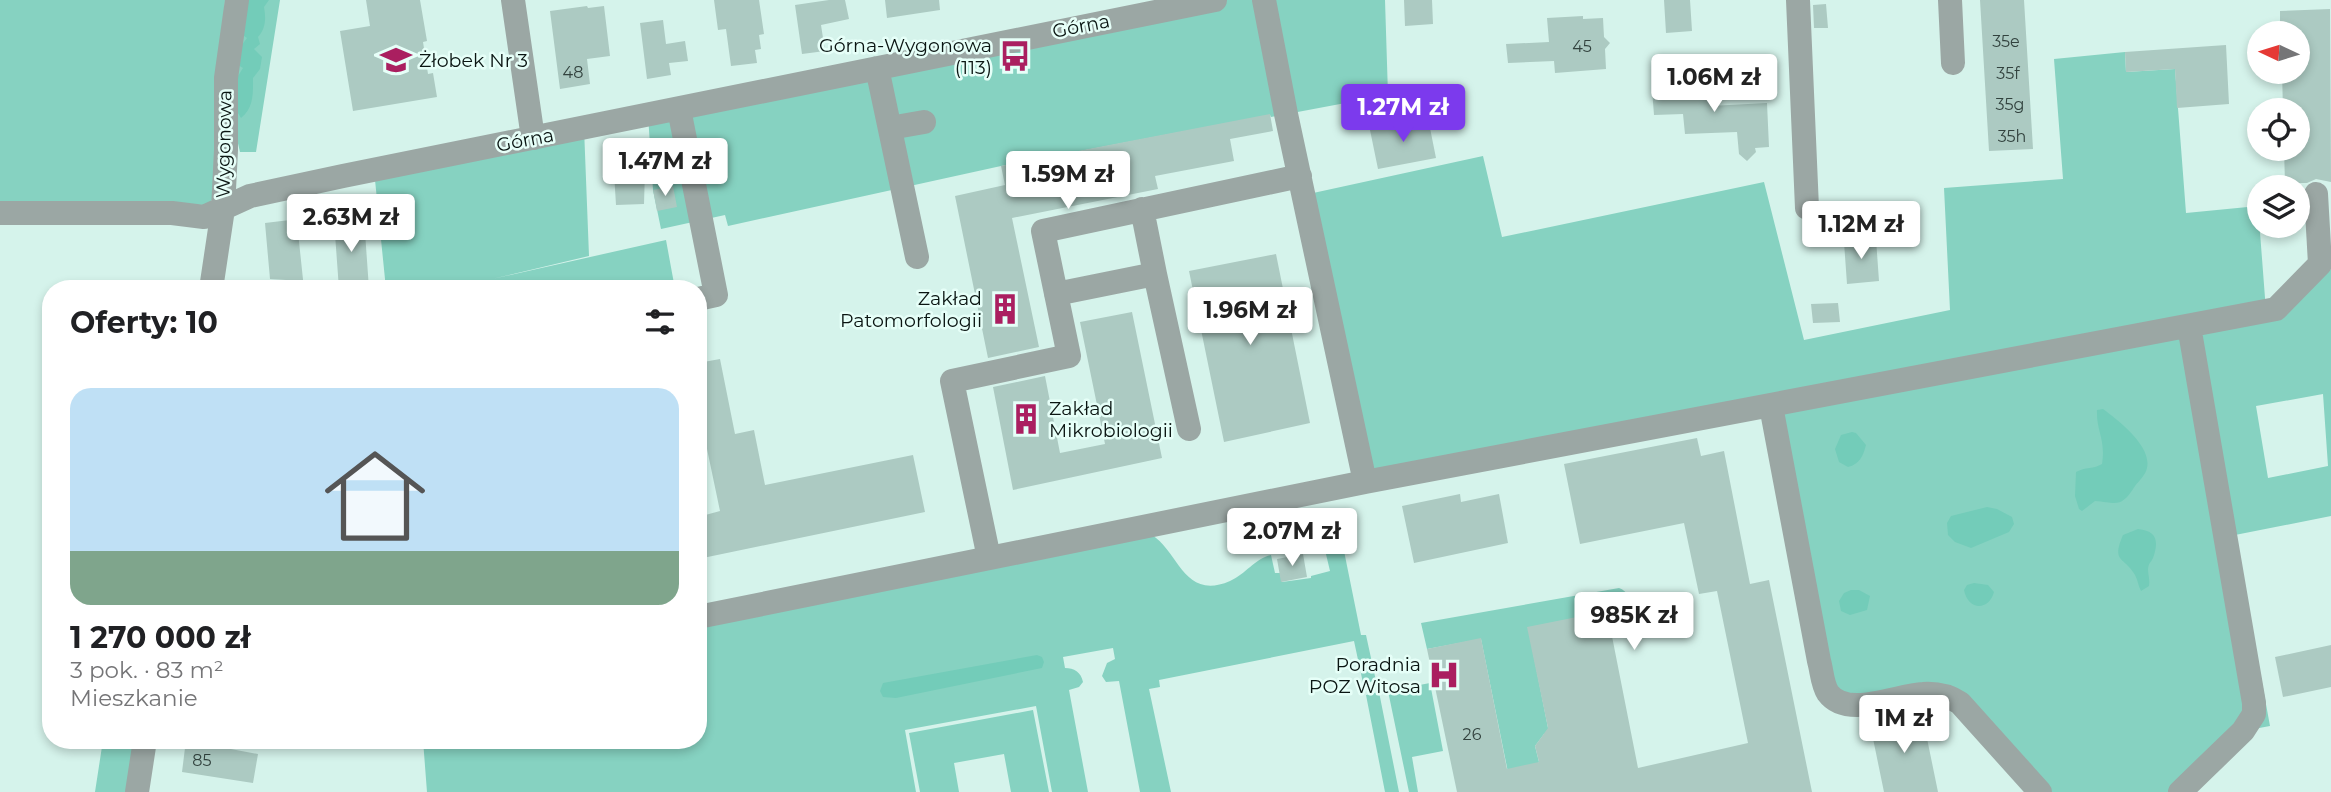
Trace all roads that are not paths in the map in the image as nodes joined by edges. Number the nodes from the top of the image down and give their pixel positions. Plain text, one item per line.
1 (237, 0) edge
2 (513, 0) edge
3 (1214, 0) edge
4 (1264, 0) edge
5 (1798, 0) edge
6 (1950, 0) edge
7 (1126, 9) edge
8 (1953, 63) dead end
9 (877, 68) junction
10 (679, 109) junction
11 (924, 121) dead end
12 (890, 128) junction
13 (533, 138) junction
14 (1300, 176) junction
15 (2316, 194) dead end
16 (1807, 208) dead end
17 (223, 209) junction
18 (1142, 209) junction
19 (0, 212) edge
20 (917, 257) dead end
21 (1155, 274) junction
22 (212, 280) edge
23 (1056, 294) junction
24 (707, 297) edge
25 (2189, 326) junction
26 (1771, 406) junction
27 (1189, 429) dead end
28 (1365, 482) junction
29 (989, 558) junction
30 (707, 615) edge
31 (144, 749) edge
32 (137, 792) edge
33 (2040, 792) edge
34 (2180, 792) edge

1 - 17 street, Wygonowa
2 - 13 street
3 - 7 street, Górna
4 - 14 street
5 - 16 street
6 - 8 street
7 - 9 street, Górna
9 - 10 street, Górna
9 - 12 street
10 - 13 street, Górna
10 - 24 street
11 - 12 street
12 - 20 street
13 - 17 street, Górna
14 - 18 street
14 - 28 street
15 - 25 street
17 - 19 street, Górna
17 - 22 street, Wygonowa
18 - 21 street
18 - 23 street
21 - 23 street
21 - 27 street
23 - 29 street
25 - 26 street
25 - 34 street
26 - 28 street
26 - 33 street
28 - 29 street
29 - 30 street
31 - 32 street

